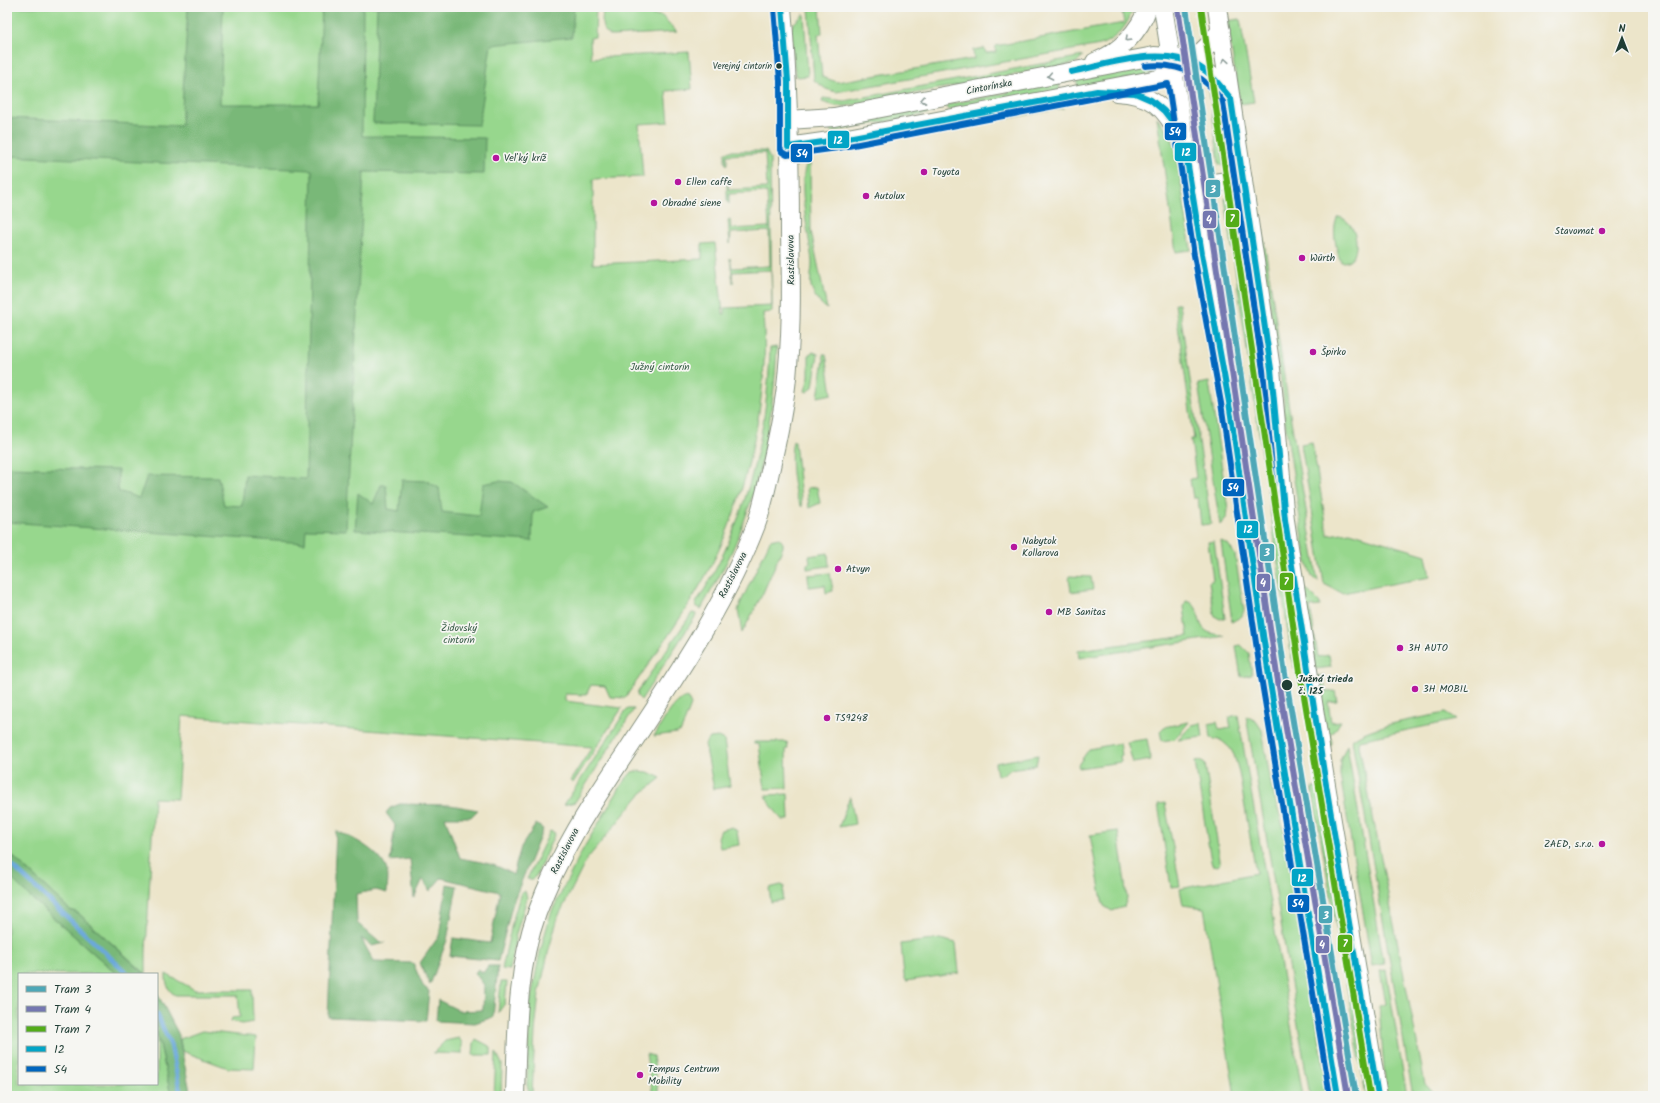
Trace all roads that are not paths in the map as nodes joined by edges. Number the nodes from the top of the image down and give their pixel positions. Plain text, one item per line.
1 (782, 7) edge
2 (1148, 7) edge
3 (1163, 7) edge
4 (1217, 7) edge
5 (1221, 30) junction
6 (1190, 63) junction
7 (1173, 65) junction
8 (1069, 72) junction
9 (1097, 91) junction
10 (1231, 99) junction
11 (788, 120) junction
12 (788, 147) junction
13 (1185, 147) junction
14 (1243, 179) junction
15 (1191, 186) junction
16 (515, 1096) edge
17 (1338, 1096) edge
18 (1378, 1096) edge

1 - 11 street, Rastislavova
2 -> 8 street
3 - 7 street
4 - 5 street
5 - 6 street
10 -> 5 street
6 - 7 street
6 - 10 street
7 - 8 street, Cintorínska
7 - 9 street
7 - 13 street
8 -> 11 street, Cintorínska
9 - 12 street
9 - 13 street
10 - 14 street
11 - 12 street, Rastislavova
12 - 16 street, Rastislavova
13 - 15 street
14 - 15 street
14 - 18 street
15 - 17 street

